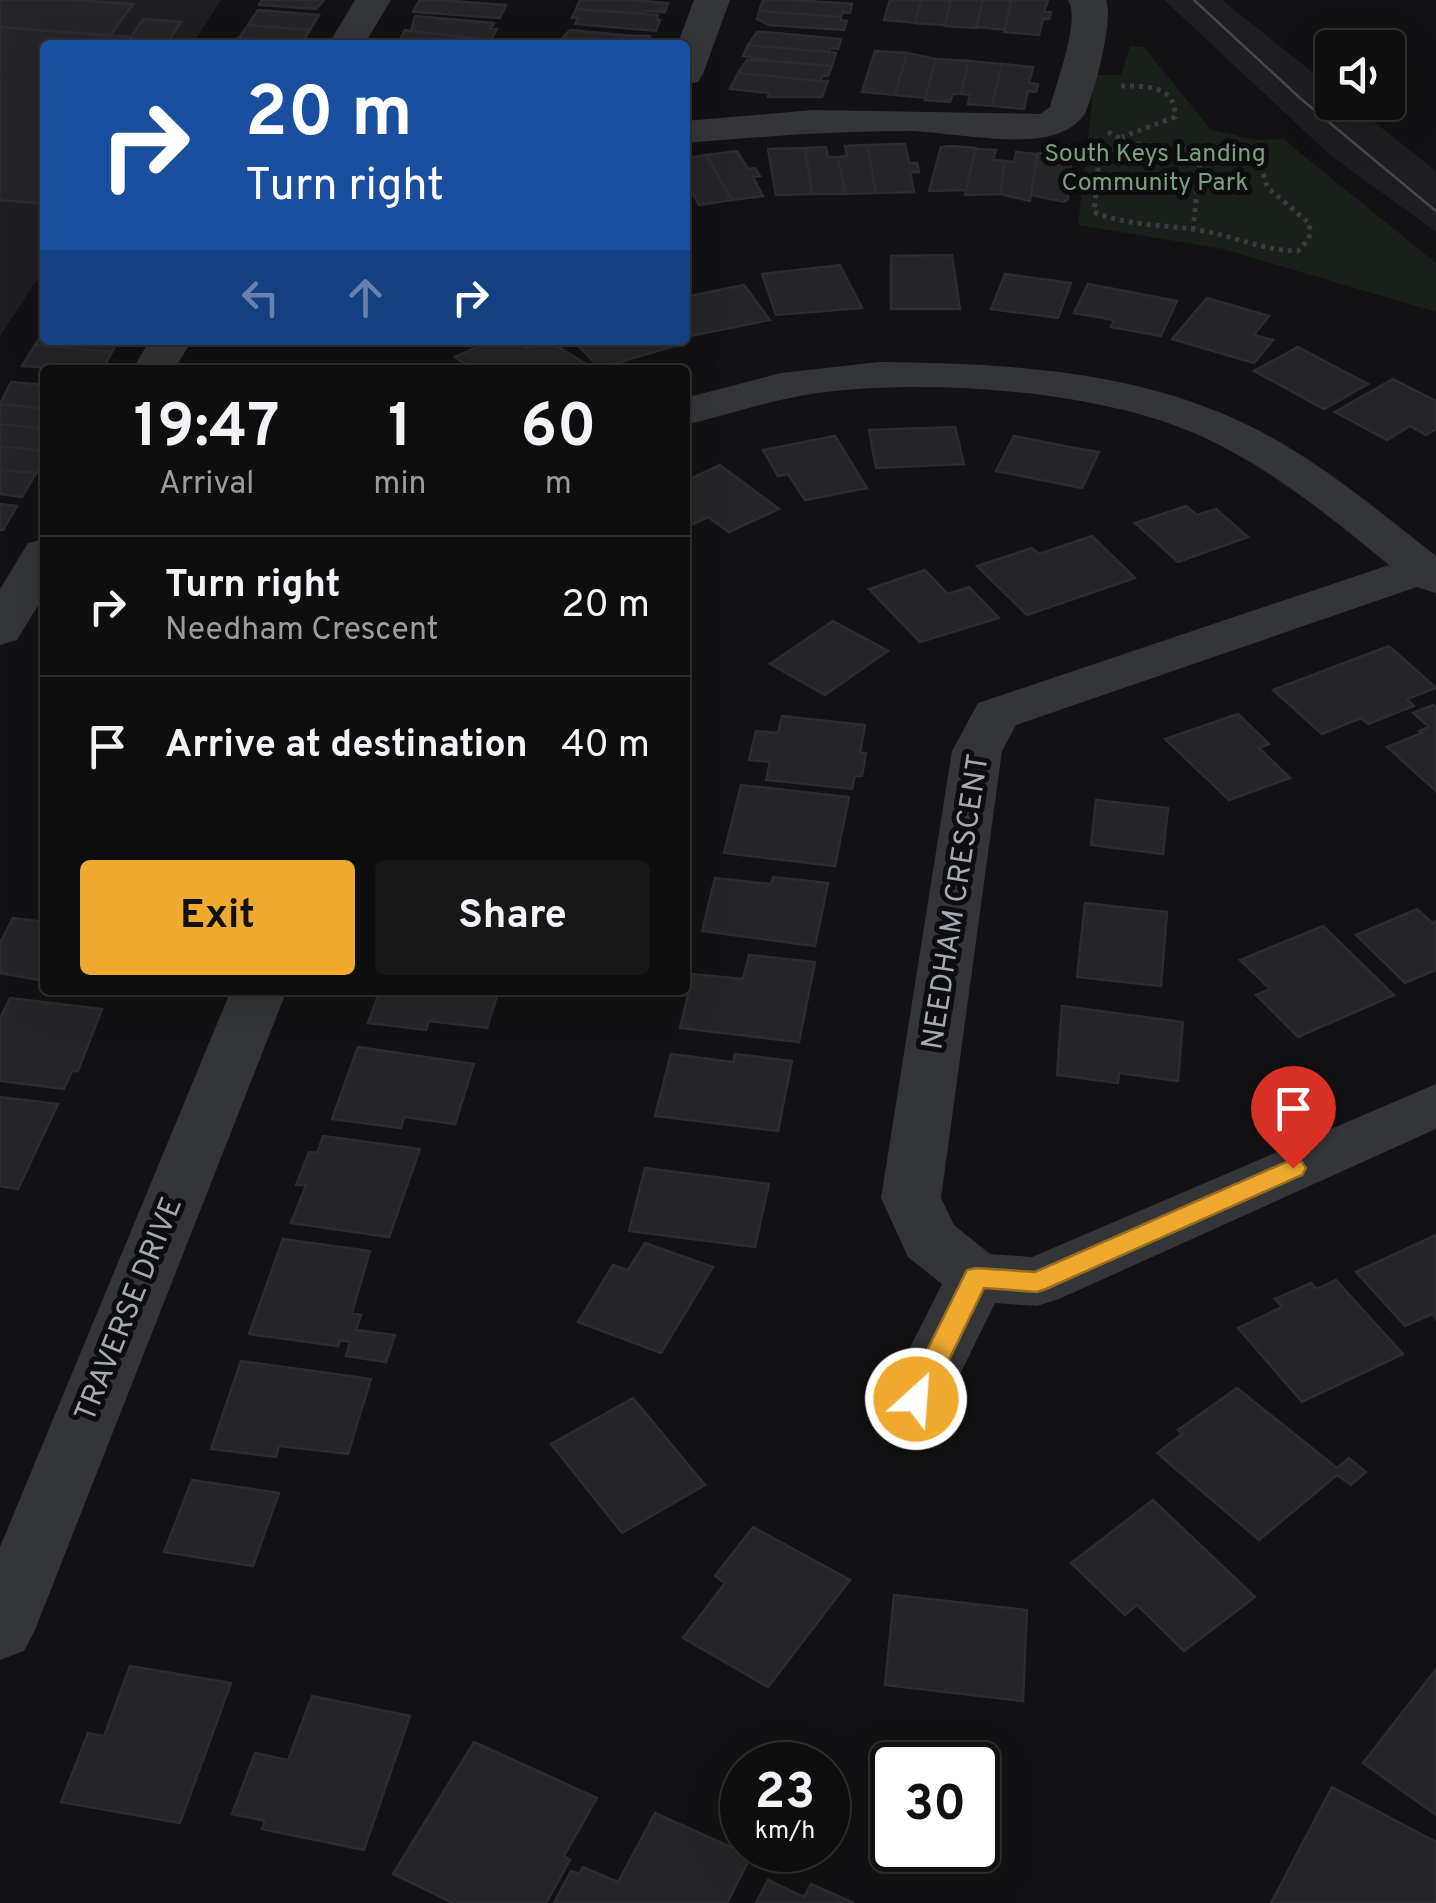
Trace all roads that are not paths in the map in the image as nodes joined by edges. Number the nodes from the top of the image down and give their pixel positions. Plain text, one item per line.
1 (373, 0) edge
2 (712, 0) edge
3 (1086, 0) edge
4 (349, 40) edge
5 (690, 60) edge
6 (690, 132) edge
7 (690, 411) edge
8 (40, 562) edge
9 (1430, 574) edge
10 (0, 630) edge
11 (257, 995) edge
12 (1436, 1106) edge
13 (976, 1278) junction
14 (916, 1399) dead end
15 (0, 1630) edge

1 - 4 street
2 - 5 street
3 - 6 street
7 - 9 street
8 - 10 street
9 - 13 street, NEEDHAM CRESCENT
11 - 15 street, TRAVERSE DRIVE
12 - 13 street
13 - 14 street

